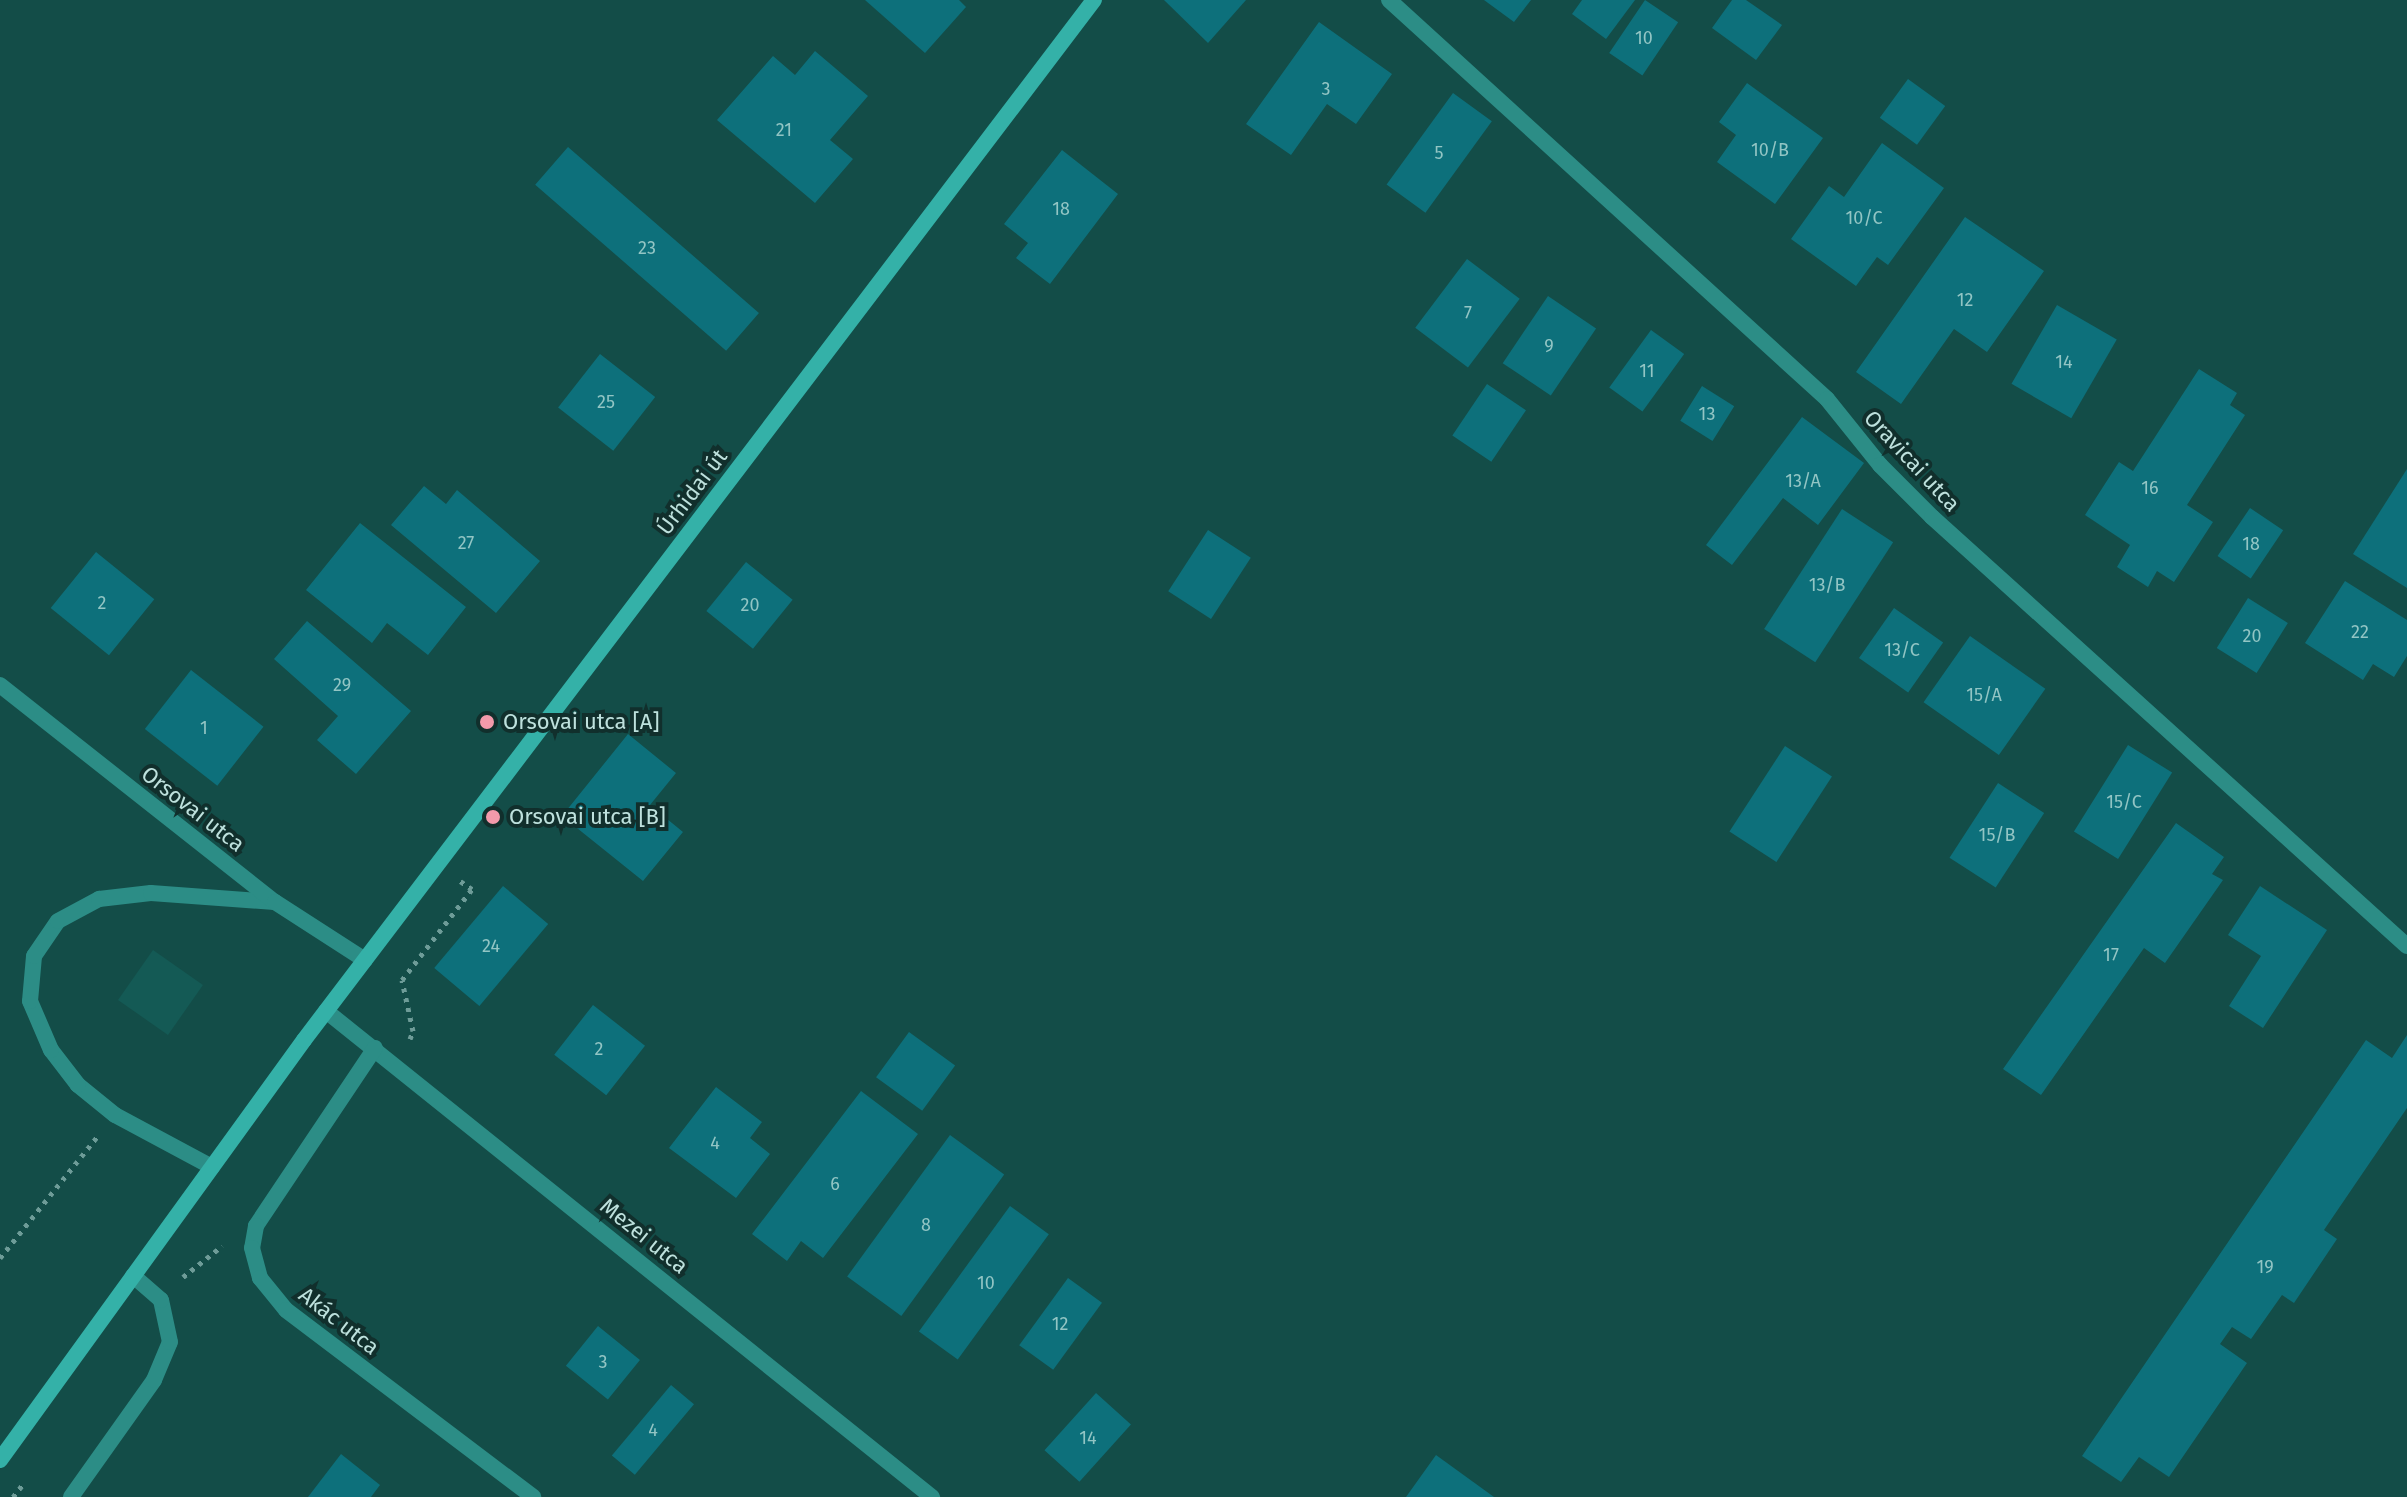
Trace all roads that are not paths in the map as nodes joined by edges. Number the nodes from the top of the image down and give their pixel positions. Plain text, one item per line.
1 (1094, 0) edge
2 (1389, 0) edge
3 (0, 685) edge
4 (275, 902) junction
5 (2407, 946) edge
6 (365, 960) junction
7 (326, 1011) junction
8 (375, 1048) junction
9 (212, 1167) junction
10 (133, 1276) junction
11 (0, 1460) edge
12 (71, 1497) edge
13 (533, 1497) edge
14 (932, 1497) edge

1 - 6 main road, Úrhidai út
2 - 5 street, Oravicai utca
3 - 4 street, Orsovai utca
4 - 6 street, Orsovai utca
4 - 9 street
6 - 7 main road, Úrhidai út
7 - 8 street, Mezei utca
7 - 9 main road, Úrhidai út
8 - 13 street, Akác utca
8 - 14 street, Mezei utca
9 - 10 main road, Úrhidai út
10 - 11 main road, Úrhidai út
10 - 12 street

